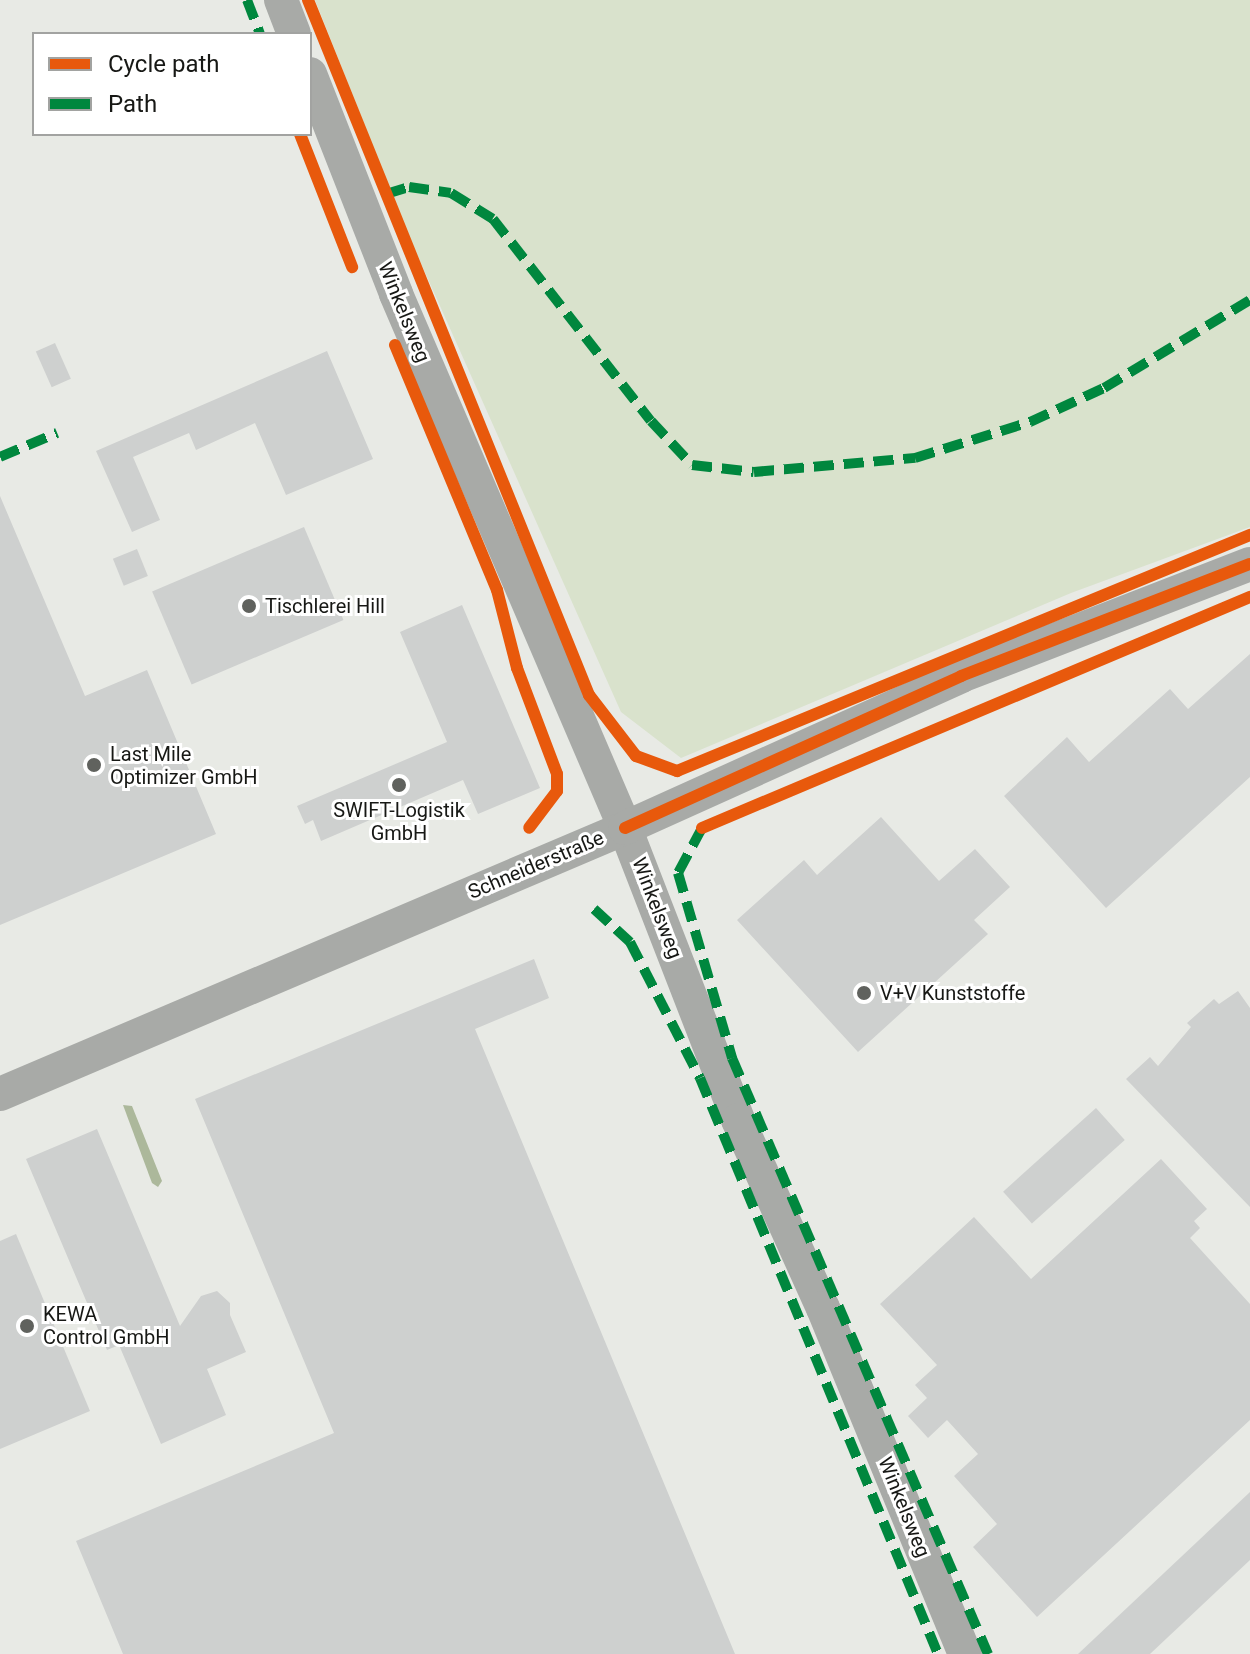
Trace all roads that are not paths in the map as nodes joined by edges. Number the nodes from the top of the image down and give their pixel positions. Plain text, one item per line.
1 (281, 0) edge
2 (293, 32) edge
3 (312, 79) edge
4 (1250, 564) edge
5 (625, 828) junction
6 (0, 1094) edge
7 (965, 1654) edge

1 - 2 street
3 - 5 street, Winkelsweg
4 - 5 street, Schneiderstraße
5 - 6 street, Schneiderstraße
5 - 7 street, Winkelsweg

